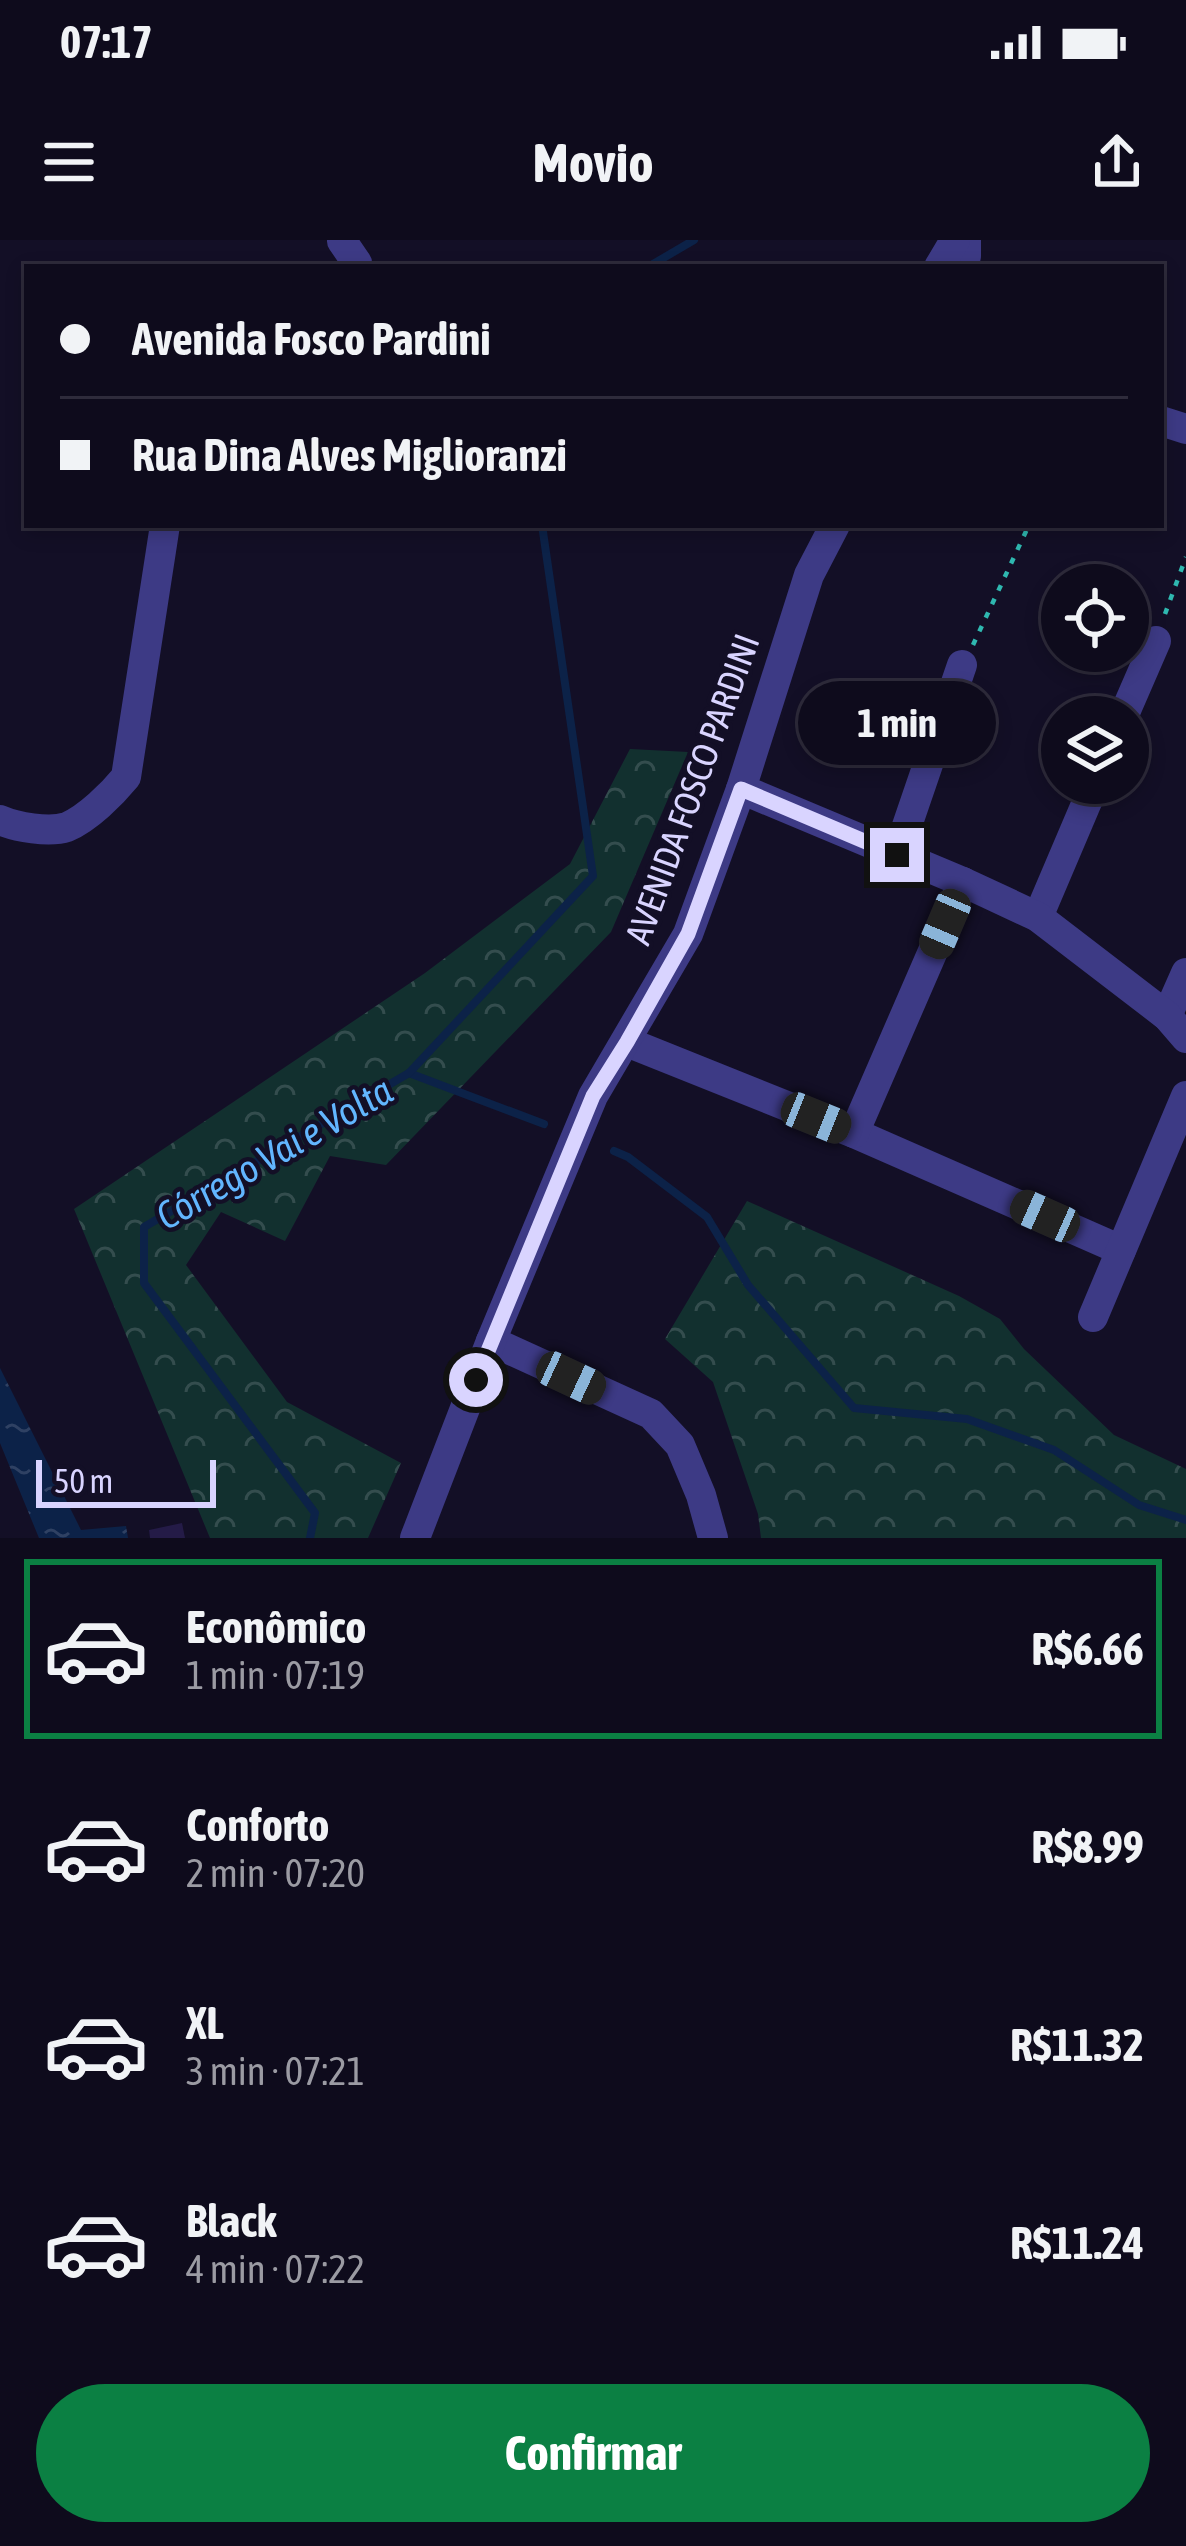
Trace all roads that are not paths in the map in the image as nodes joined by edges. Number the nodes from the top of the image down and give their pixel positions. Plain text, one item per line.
1 (164, 528) edge
2 (833, 528) edge
3 (1156, 641) road end
4 (962, 665) road end
5 (1132, 696) edge
6 (741, 789) junction
7 (1086, 804) edge
8 (0, 820) edge
9 (897, 855) junction
10 (963, 882) junction
11 (1038, 917) junction
12 (1186, 973) edge
13 (1176, 1027) edge
14 (627, 1042) junction
15 (1186, 1096) edge
16 (854, 1133) junction
17 (1121, 1250) junction
18 (1093, 1317) dead end
19 (491, 1341) junction
20 (416, 1538) edge
21 (713, 1538) edge

1 - 8 street
2 - 6 street, AVENIDA FOSCO PARDINI
3 - 5 street
4 - 9 street
6 - 9 street
6 - 14 street, AVENIDA FOSCO PARDINI
7 - 11 street
9 - 10 street
10 - 11 street
10 - 16 street
11 - 13 street
12 - 13 street
14 - 16 street
14 - 19 street, AVENIDA FOSCO PARDINI
15 - 17 street
16 - 17 street
17 - 18 street
19 - 20 street, AVENIDA FOSCO PARDINI
19 - 21 street

